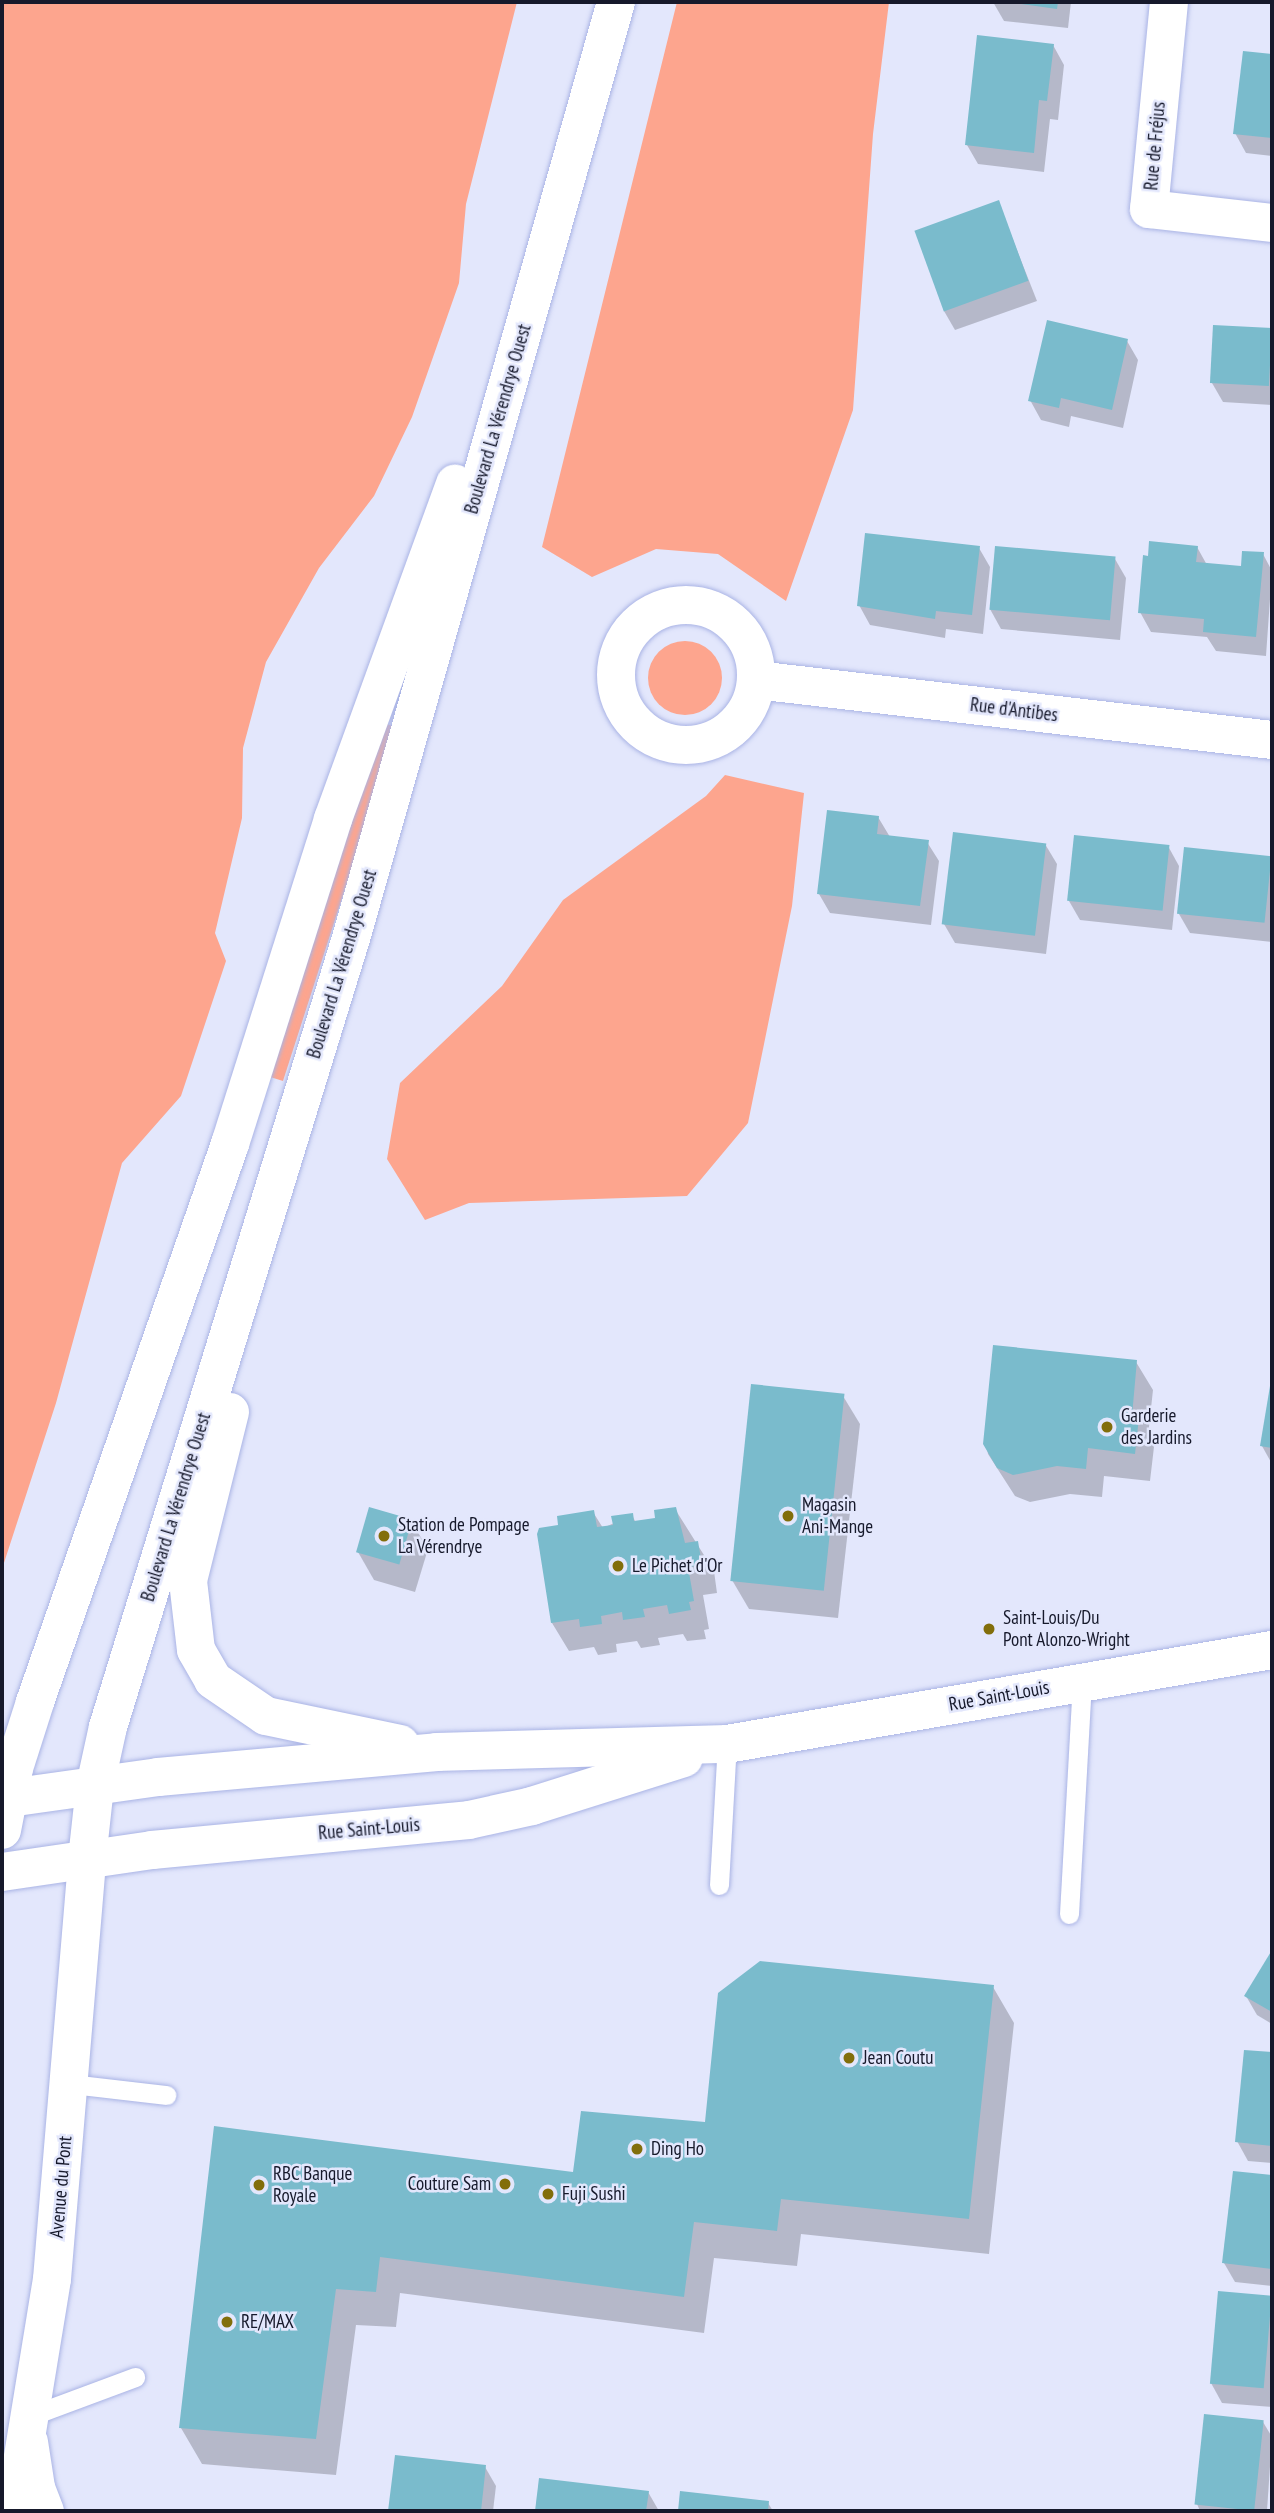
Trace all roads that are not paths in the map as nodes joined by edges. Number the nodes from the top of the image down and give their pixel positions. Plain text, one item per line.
1 (616, 2) edge
2 (1169, 2) edge
3 (598, 69) junction
4 (1272, 223) edge
5 (756, 680) dead end
6 (1272, 740) edge
7 (352, 935) junction
8 (1272, 1650) edge
9 (1082, 1681) junction
10 (727, 1744) junction
11 (437, 1752) junction
12 (94, 1786) junction
13 (4, 1809) edge
14 (87, 1859) junction
15 (2, 1872) edge
16 (719, 1885) dead end
17 (1069, 1914) dead end
18 (71, 2084) junction
19 (166, 2095) dead end
20 (135, 2377) dead end
21 (31, 2428) junction
22 (14, 2511) edge
23 (45, 2511) edge

1 - 3 main road, Boulevard La Vérendrye Ouest
2 - 4 main road, Rue de Fréjus
3 - 7 main road, Boulevard La Vérendrye Ouest
3 - 13 main road, Boulevard La Vérendrye Ouest
5 - 6 main road, Rue d'Antibes
7 - 11 main road
7 - 12 main road, Boulevard La Vérendrye Ouest
8 - 9 main road, Rue Saint-Louis
9 - 10 main road, Rue Saint-Louis
9 - 17 lane
10 - 11 main road, Rue Saint-Louis
10 - 14 main road, Rue Saint-Louis
10 - 16 lane
11 - 12 main road, Rue Saint-Louis
12 - 13 main road, Rue Saint-Louis
12 - 14 main road, Boulevard La Vérendrye Ouest
14 - 15 main road, Rue Saint-Louis
14 - 18 main road, Avenue du Pont
18 - 19 lane
18 - 21 main road, Avenue du Pont
20 - 21 lane
21 - 22 main road, Avenue du Pont
21 - 23 main road

